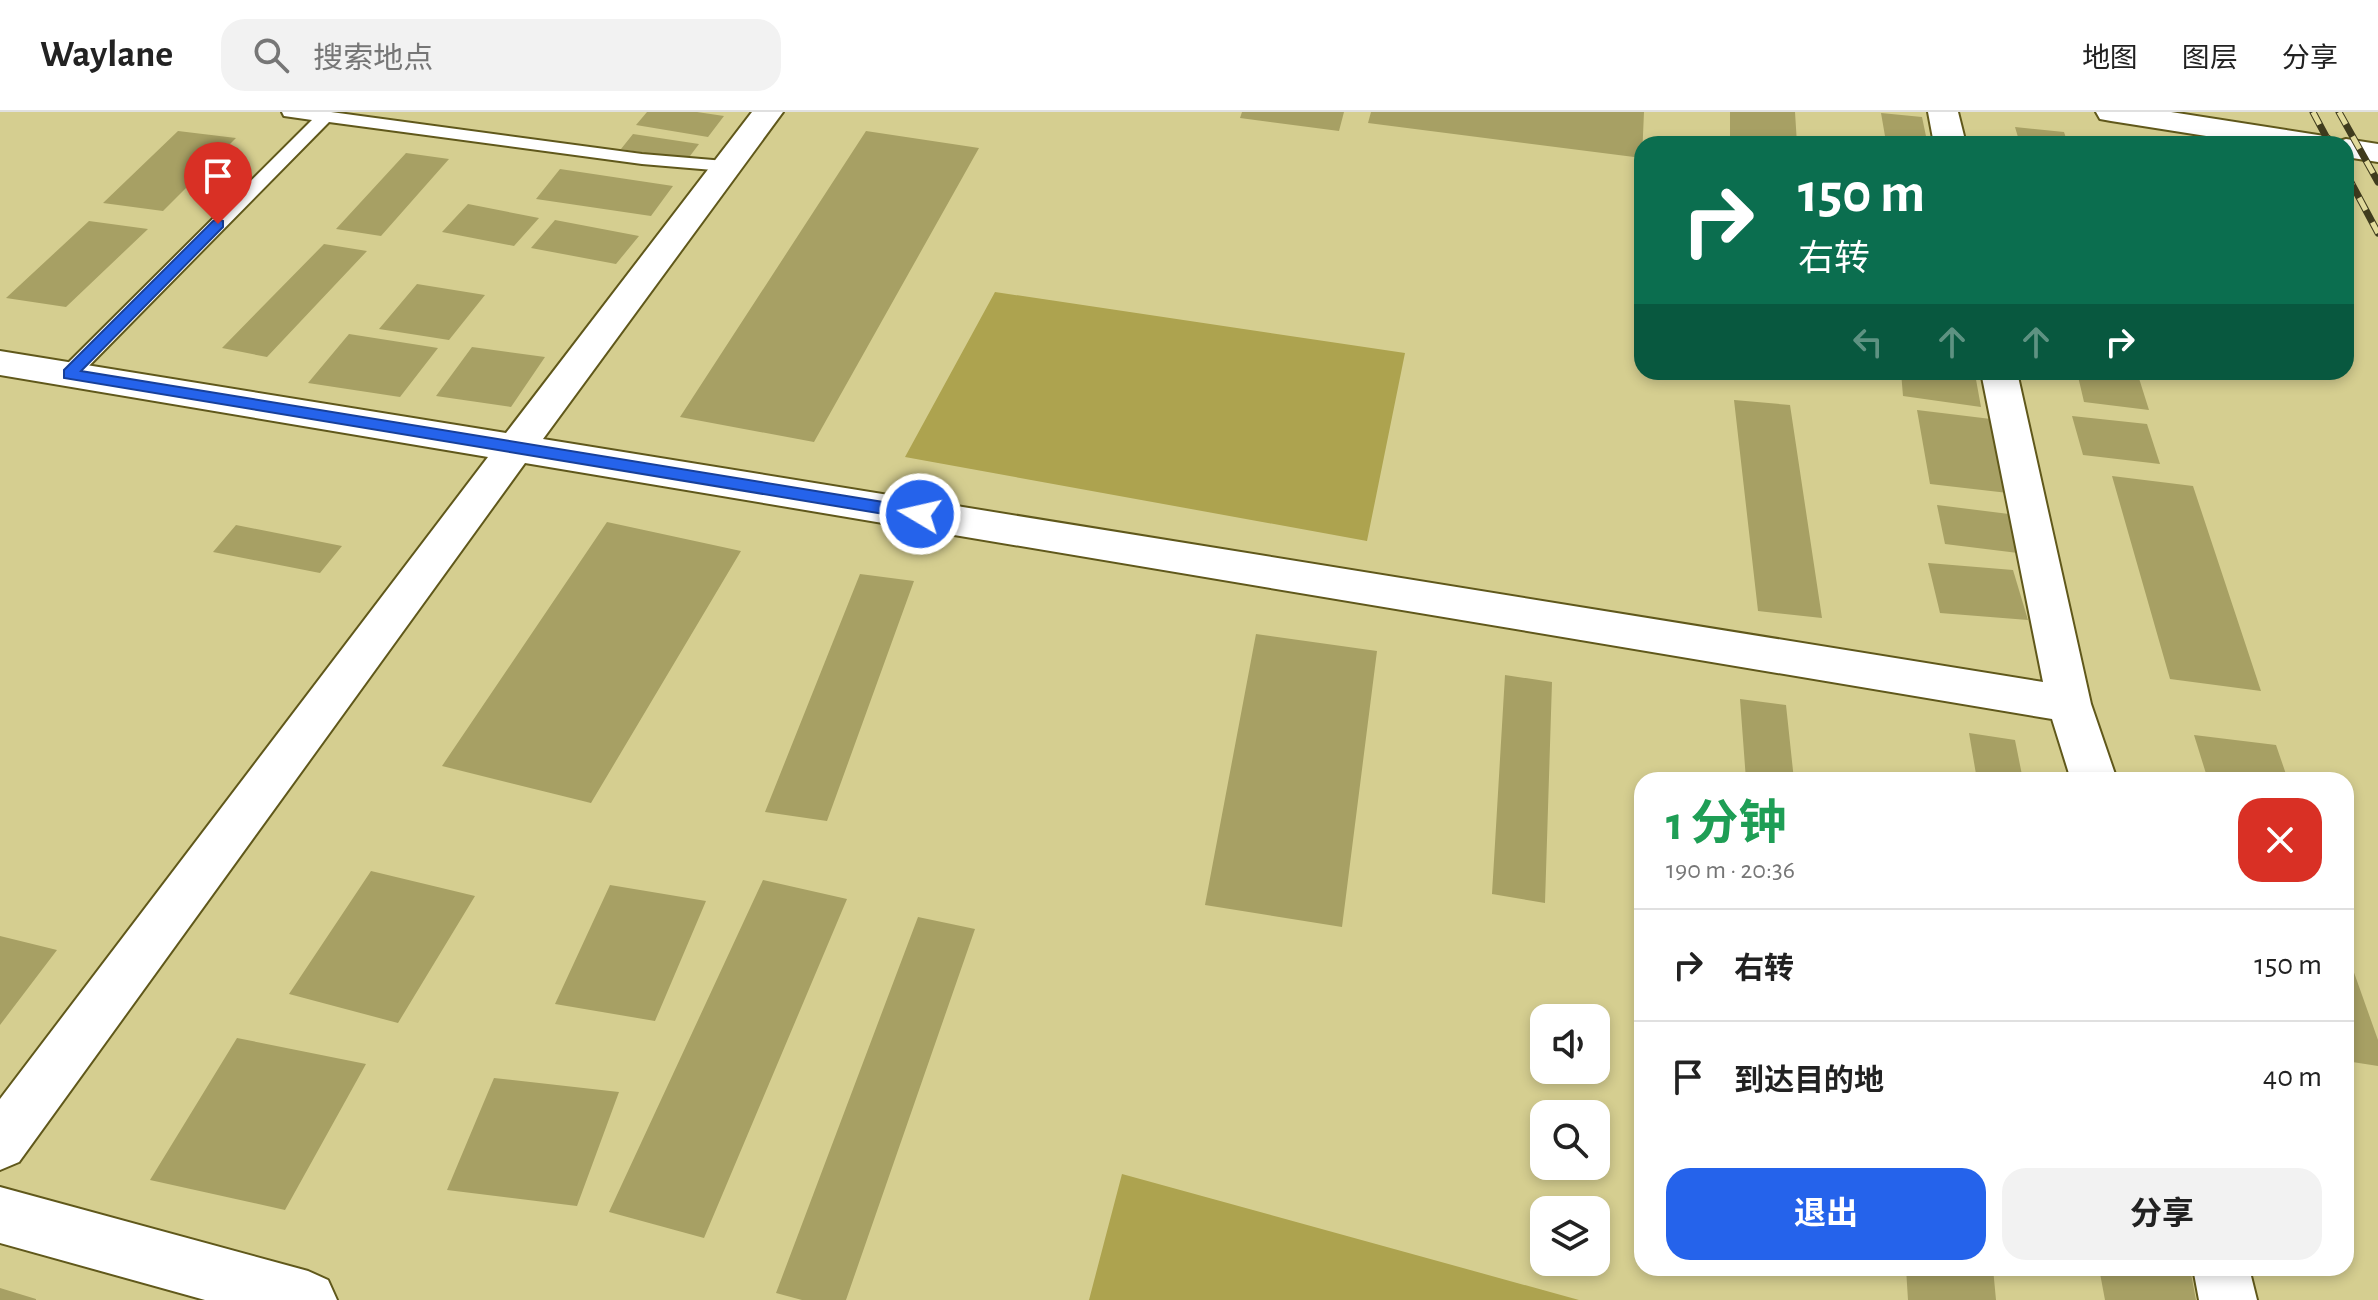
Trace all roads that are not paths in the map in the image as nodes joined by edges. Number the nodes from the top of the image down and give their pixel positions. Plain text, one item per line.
1 (290, 112) edge
2 (768, 112) edge
3 (1943, 112) edge
4 (2111, 112) edge
5 (325, 116) junction
6 (1948, 136) edge
7 (2266, 136) edge
8 (2354, 149) edge
9 (2378, 153) edge
10 (725, 166) junction
11 (0, 363) edge
12 (69, 374) junction
13 (2001, 380) edge
14 (516, 447) junction
15 (2069, 704) junction
16 (2091, 772) edge
17 (0, 1143) edge
18 (0, 1215) edge
19 (2223, 1276) edge
20 (308, 1300) edge
21 (2228, 1300) edge

1 - 5 lane
2 - 10 street
3 - 6 street
4 - 7 street
5 - 10 lane
5 - 12 lane
8 - 9 street
10 - 14 street
11 - 12 street
12 - 14 street
13 - 15 street
14 - 15 street
14 - 17 street
15 - 16 street
18 - 20 street
19 - 21 street

